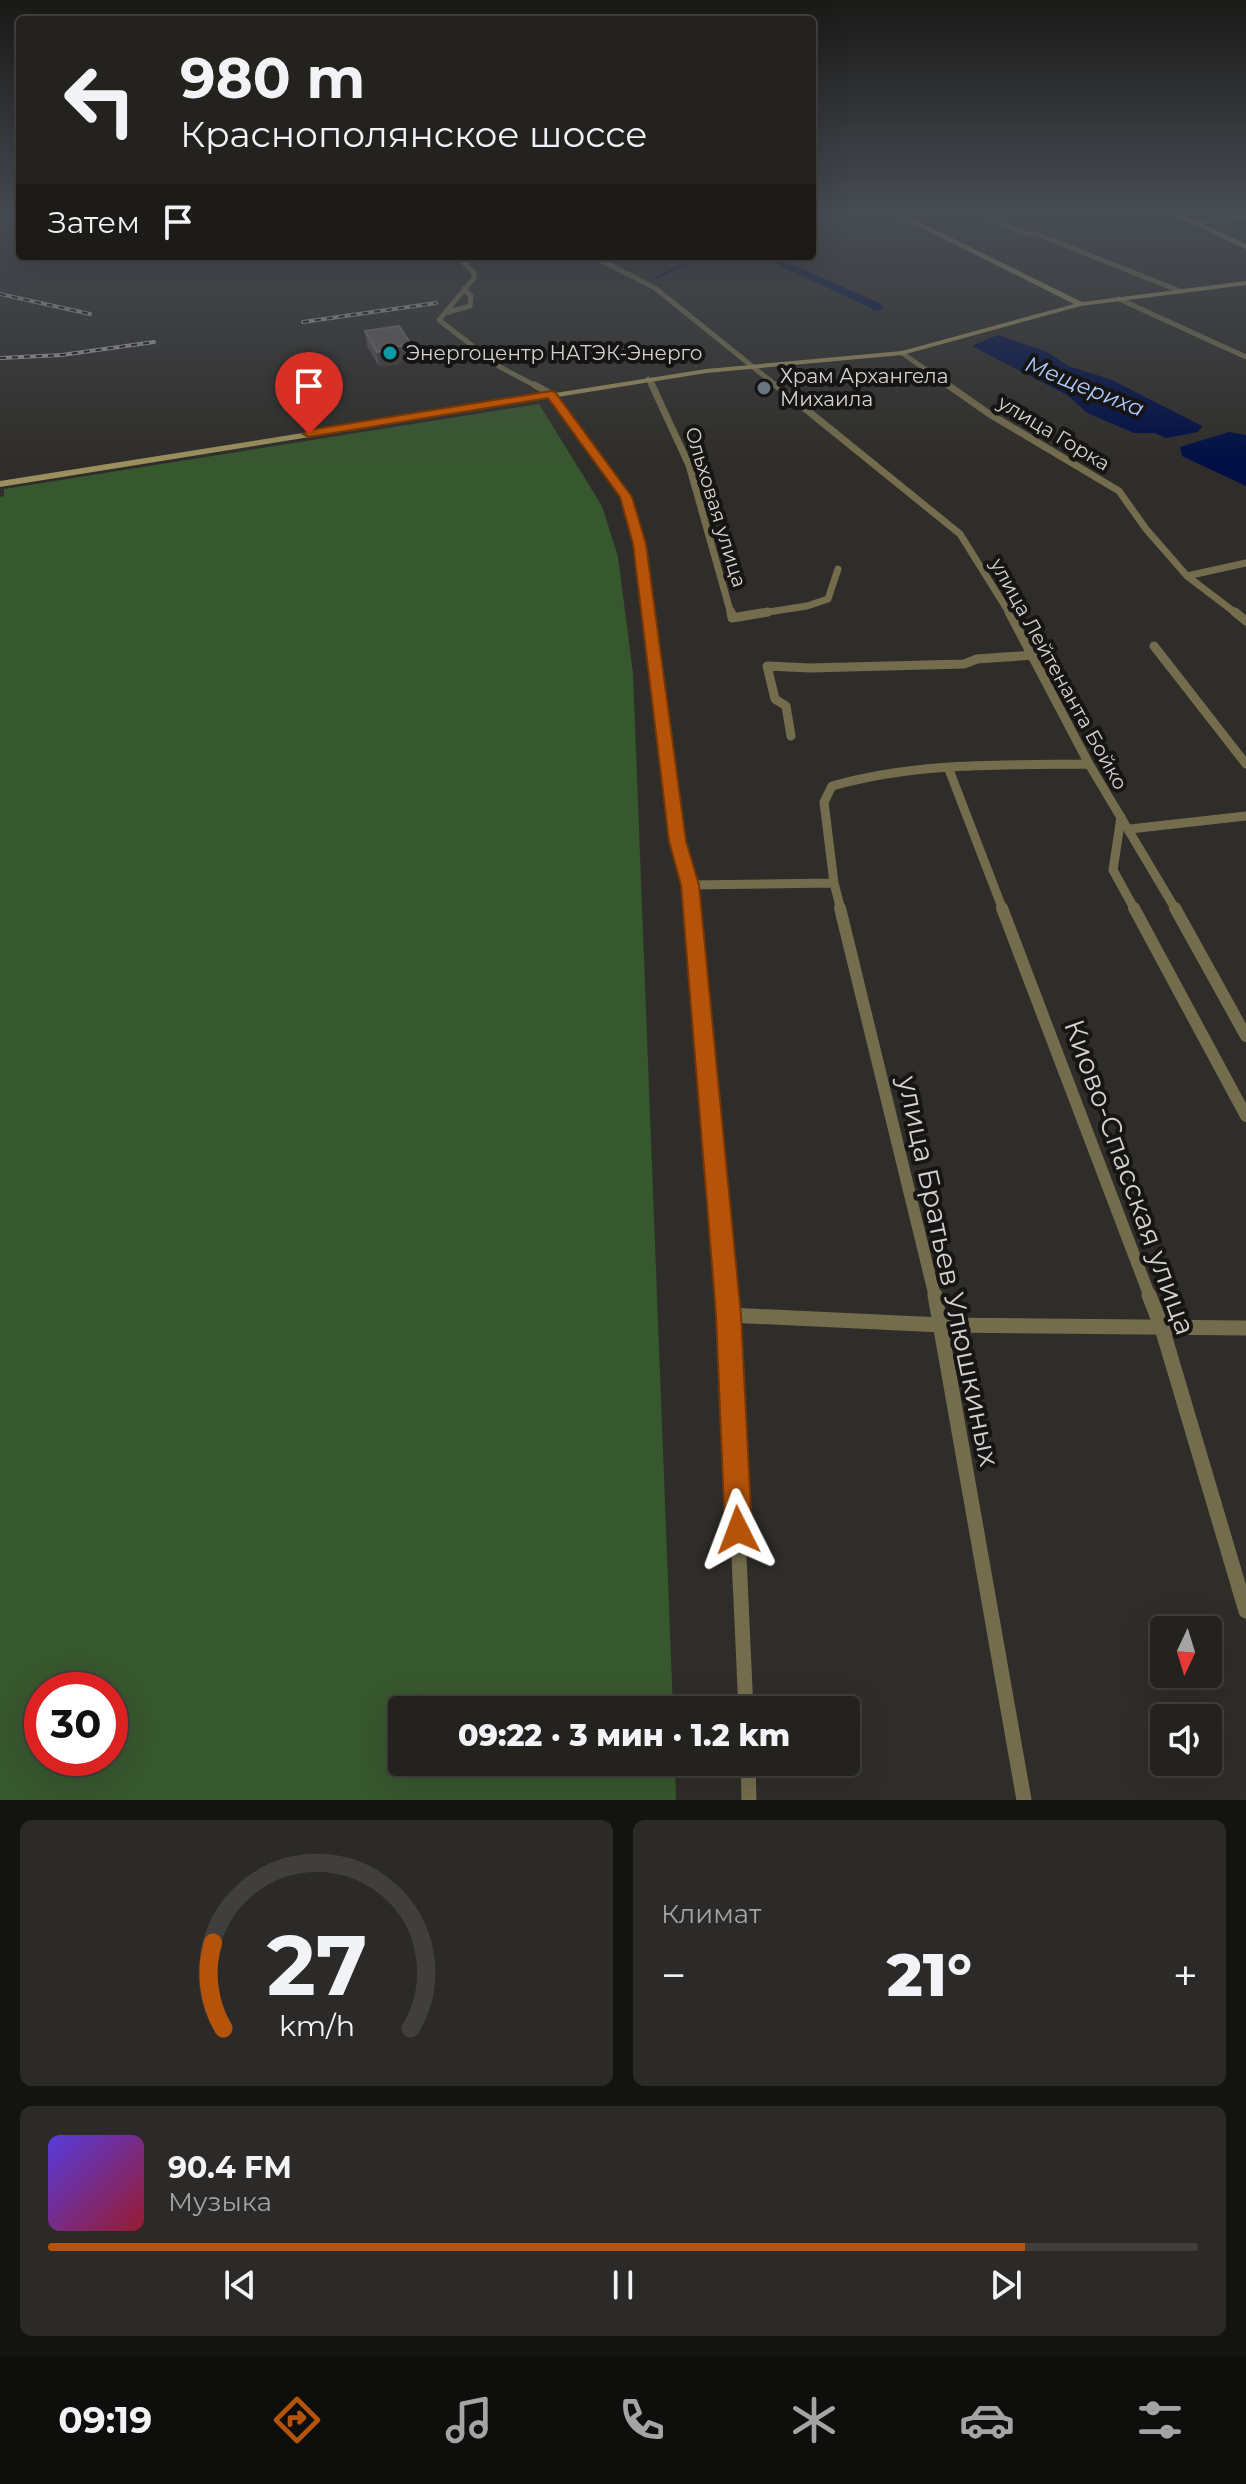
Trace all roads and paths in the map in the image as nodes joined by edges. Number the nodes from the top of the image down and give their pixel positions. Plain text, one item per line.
1 (458, 296) edge
2 (471, 296) edge
3 (665, 296) edge
4 (1065, 296) edge
5 (1142, 296) edge
6 (1119, 299) junction
7 (1081, 304) junction
8 (445, 313) junction
9 (902, 353) junction
10 (1246, 357) edge
11 (751, 366) junction
12 (648, 379) junction
13 (551, 394) junction
14 (0, 484) edge
15 (1246, 563) edge
16 (838, 569) dead end
17 (1187, 576) junction
18 (1246, 621) edge
19 (1154, 646) dead end
20 (1034, 655) junction
21 (791, 736) dead end
22 (1089, 764) junction
23 (1246, 764) edge
24 (948, 767) junction
25 (1246, 816) edge
26 (1121, 817) junction
27 (1130, 829) junction
28 (834, 883) junction
29 (690, 885) junction
30 (1246, 1036) edge
31 (1246, 1116) edge
32 (729, 1315) junction
33 (942, 1325) junction
34 (1162, 1328) junction
35 (1246, 1328) edge
36 (1246, 1611) edge
37 (745, 1696) edge
38 (748, 1776) edge
39 (749, 1800) edge
40 (1024, 1800) edge

1 - 8 street
2 - 8 street
3 - 11 street, улица Лейтенанта Бойко
4 - 7 main road
5 - 6 main road
6 - 7 main road
6 - 10 street
7 - 9 main road
8 - 13 street
9 - 11 main road
9 - 17 street, улица Горка
11 - 12 main road
11 - 20 street, улица Лейтенанта Бойко
12 - 13 main road
12 - 16 street, Ольховая улица
13 - 14 main road
13 - 29 street
15 - 17 street
17 - 18 street, улица Горка
19 - 23 street
20 - 21 street
20 - 22 street, улица Лейтенанта Бойко
22 - 24 street
22 - 26 street, улица Лейтенанта Бойко
24 - 28 street, улица Братьев Улюшкиных
24 - 34 street, Киово-Спасская улица
25 - 27 street
26 - 27 street, улица Лейтенанта Бойко
26 - 31 street
27 - 30 street, улица Лейтенанта Бойко
28 - 29 street
28 - 33 street, улица Братьев Улюшкиных
29 - 32 street
32 - 33 street
32 - 37 street
33 - 34 street
33 - 40 street, улица Братьев Улюшкиных
34 - 35 street
34 - 36 street, Киово-Спасская улица
38 - 39 street

